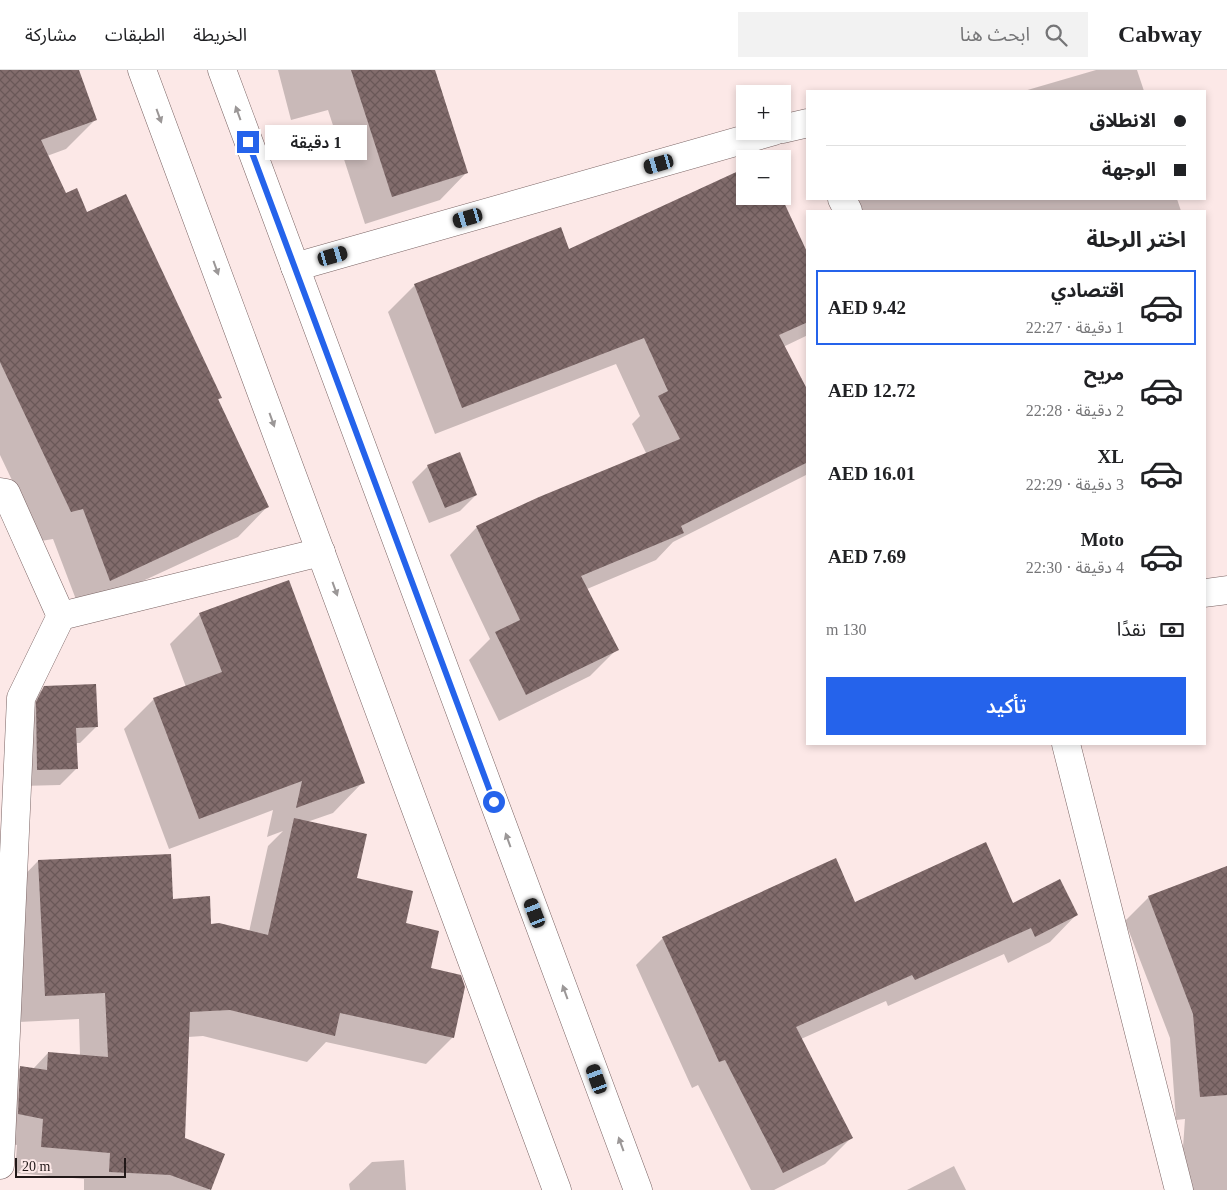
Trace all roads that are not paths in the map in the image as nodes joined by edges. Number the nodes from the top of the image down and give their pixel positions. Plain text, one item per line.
1 (142, 70) edge
2 (222, 70) edge
3 (806, 123) edge
4 (791, 127) edge
5 (742, 140) edge
6 (295, 267) junction
7 (0, 492) edge
8 (321, 552) junction
9 (1227, 590) edge
10 (1206, 593) edge
11 (61, 616) junction
12 (1066, 745) edge
13 (0, 1165) edge
14 (557, 1190) edge
15 (638, 1190) edge
16 (1179, 1190) edge

1 -> 8 street
6 -> 2 street
3 - 4 street
5 - 6 street
15 -> 6 street
7 - 11 street
8 - 11 street
8 -> 14 street
9 - 10 street
11 - 13 street
12 - 16 street

